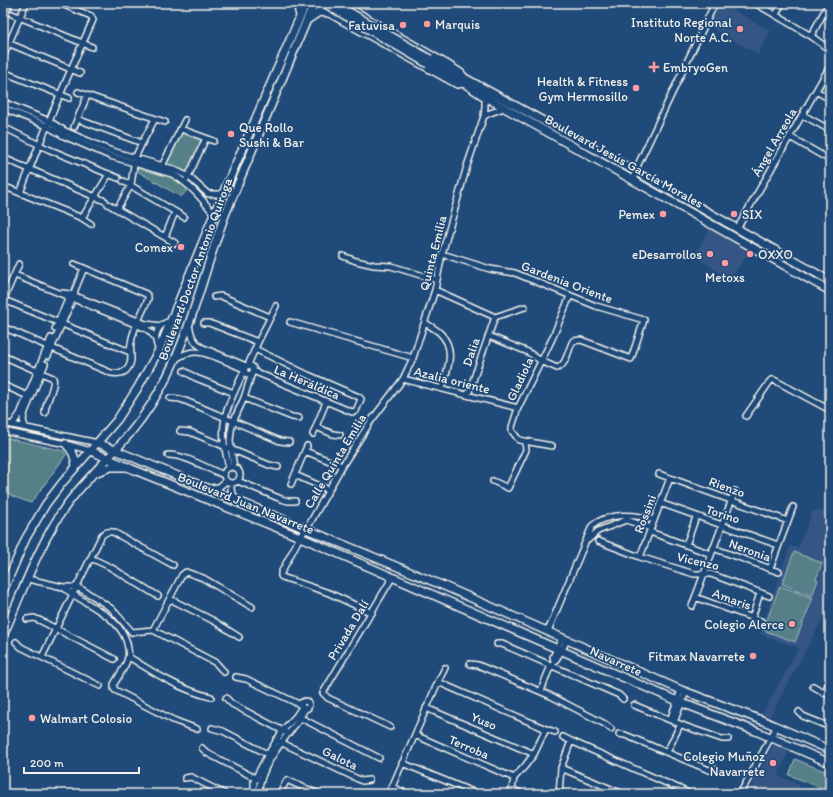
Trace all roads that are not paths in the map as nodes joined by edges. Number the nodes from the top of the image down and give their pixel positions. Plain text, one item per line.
1 (10, 3) edge
2 (26, 3) edge
3 (59, 3) edge
4 (298, 3) edge
5 (306, 3) edge
6 (324, 3) edge
7 (334, 3) edge
8 (715, 3) edge
9 (755, 3) edge
10 (782, 3) edge
11 (828, 3) edge
12 (312, 4) edge
13 (344, 4) edge
14 (328, 13) junction
15 (12, 14) dead end
16 (776, 15) junction
17 (300, 16) junction
18 (3, 18) edge
19 (20, 18) junction
20 (336, 18) junction
21 (307, 20) junction
22 (811, 36) junction
23 (6, 42) edge
24 (82, 43) junction
25 (92, 47) dead end
26 (830, 50) edge
27 (3, 57) edge
28 (429, 61) junction
29 (830, 66) edge
30 (70, 69) junction
31 (3, 72) edge
32 (80, 73) dead end
33 (465, 81) junction
34 (816, 91) junction
35 (78, 92) dead end
36 (60, 94) junction
37 (87, 96) junction
38 (485, 97) junction
39 (69, 98) dead end
40 (830, 99) edge
41 (3, 102) edge
42 (3, 108) edge
43 (504, 108) junction
44 (803, 114) junction
45 (484, 116) junction
46 (77, 119) junction
47 (155, 119) junction
48 (186, 120) dead end
49 (164, 122) dead end
50 (48, 123) junction
51 (3, 127) edge
52 (74, 128) dead end
53 (181, 129) junction
54 (830, 130) edge
55 (790, 137) junction
56 (206, 138) junction
57 (214, 141) dead end
58 (39, 143) junction
59 (142, 143) junction
60 (239, 157) junction
61 (3, 158) edge
62 (830, 160) edge
63 (135, 161) junction
64 (161, 168) junction
65 (30, 169) junction
66 (635, 171) junction
67 (109, 174) junction
68 (187, 180) junction
69 (638, 183) junction
70 (238, 184) junction
71 (131, 185) junction
72 (3, 186) edge
73 (20, 193) junction
74 (222, 194) junction
75 (95, 196) junction
76 (117, 210) junction
77 (175, 212) junction
78 (214, 214) junction
79 (184, 217) dead end
80 (82, 218) junction
81 (91, 224) dead end
82 (737, 229) junction
83 (165, 237) junction
84 (175, 243) dead end
85 (765, 244) junction
86 (760, 252) junction
87 (442, 254) junction
88 (344, 256) dead end
89 (19, 264) dead end
90 (74, 264) dead end
91 (84, 268) junction
92 (15, 275) junction
93 (437, 280) junction
94 (830, 281) edge
95 (435, 290) junction
96 (830, 291) edge
97 (72, 295) junction
98 (570, 296) junction
99 (214, 297) dead end
100 (4, 301) edge
101 (276, 306) dead end
102 (525, 307) dead end
103 (270, 317) junction
104 (495, 317) junction
105 (172, 320) junction
106 (290, 322) dead end
107 (425, 322) junction
108 (60, 323) junction
109 (137, 323) junction
110 (204, 323) dead end
111 (189, 325) junction
112 (160, 326) junction
113 (3, 327) edge
114 (55, 329) dead end
115 (488, 336) junction
116 (155, 337) junction
117 (51, 338) dead end
118 (258, 342) junction
119 (198, 346) junction
120 (50, 347) junction
121 (255, 348) junction
122 (159, 350) junction
123 (130, 352) junction
124 (196, 352) junction
125 (3, 356) edge
126 (48, 356) dead end
127 (413, 358) junction
128 (175, 360) junction
129 (541, 361) junction
130 (45, 364) dead end
131 (246, 368) junction
132 (39, 371) junction
133 (184, 371) dead end
134 (253, 372) junction
135 (403, 379) junction
136 (3, 386) edge
137 (442, 388) junction
138 (234, 393) junction
139 (468, 395) junction
140 (29, 396) junction
141 (170, 398) dead end
142 (244, 398) junction
143 (326, 402) junction
144 (382, 406) joint
145 (518, 408) junction
146 (830, 410) edge
147 (45, 413) dead end
148 (22, 415) junction
149 (746, 416) dead end
150 (299, 418) dead end
151 (225, 419) junction
152 (233, 422) junction
153 (3, 423) edge
154 (12, 425) junction
155 (25, 427) junction
156 (316, 427) junction
157 (3, 431) edge
158 (180, 431) dead end
159 (313, 434) dead end
160 (340, 435) dead end
161 (127, 437) junction
162 (525, 441) junction
163 (289, 442) dead end
164 (98, 443) junction
165 (66, 444) junction
166 (225, 446) junction
167 (552, 446) dead end
168 (231, 449) junction
169 (116, 450) junction
170 (91, 451) junction
171 (168, 455) dead end
172 (130, 456) junction
173 (108, 458) junction
174 (138, 459) junction
175 (126, 466) junction
176 (342, 466) junction
177 (76, 467) junction
178 (278, 467) dead end
179 (231, 468) junction
180 (93, 474) junction
181 (659, 474) dead end
182 (295, 475) junction
183 (670, 478) junction
184 (227, 480) junction
185 (238, 480) junction
186 (493, 481) dead end
187 (291, 484) dead end
188 (209, 488) junction
189 (329, 490) junction
190 (735, 491) dead end
191 (238, 500) junction
192 (295, 501) dead end
193 (732, 501) junction
194 (660, 503) junction
195 (793, 508) dead end
196 (696, 517) junction
197 (625, 518) junction
198 (654, 520) junction
199 (788, 521) junction
200 (722, 525) junction
201 (307, 528) junction
202 (650, 530) junction
203 (300, 537) junction
204 (587, 540) junction
205 (598, 541) dead end
206 (686, 544) junction
207 (778, 545) junction
208 (713, 548) junction
209 (711, 554) junction
210 (640, 557) junction
211 (91, 558) junction
212 (174, 565) dead end
213 (398, 566) joint
214 (770, 569) junction
215 (779, 572) dead end
216 (704, 573) junction
217 (392, 578) junction
218 (28, 579) junction
219 (63, 587) junction
220 (77, 587) junction
221 (3, 591) edge
222 (760, 593) junction
223 (72, 595) junction
224 (158, 596) dead end
225 (769, 596) dead end
226 (696, 597) junction
227 (170, 598) junction
228 (692, 606) dead end
229 (252, 607) dead end
230 (372, 613) junction
231 (752, 618) junction
232 (27, 619) dead end
233 (761, 621) dead end
234 (56, 628) junction
235 (153, 630) junction
236 (548, 631) junction
237 (132, 632) junction
238 (3, 636) edge
239 (126, 636) junction
240 (240, 637) dead end
241 (565, 639) junction
242 (16, 642) dead end
243 (497, 644) dead end
244 (560, 649) junction
245 (42, 657) junction
246 (128, 657) junction
247 (114, 659) dead end
248 (553, 663) junction
249 (470, 664) dead end
250 (445, 668) dead end
251 (224, 672) dead end
252 (236, 677) dead end
253 (830, 681) edge
254 (438, 682) junction
255 (100, 686) dead end
256 (813, 686) dead end
257 (541, 691) junction
258 (683, 691) junction
259 (824, 693) junction
260 (830, 696) edge
261 (211, 697) dead end
262 (226, 698) dead end
263 (623, 699) dead end
264 (679, 702) junction
265 (634, 704) dead end
266 (426, 708) junction
267 (799, 712) dead end
268 (298, 717) junction
269 (672, 721) junction
270 (680, 725) junction
271 (777, 726) junction
272 (390, 727) dead end
273 (830, 727) edge
274 (212, 728) dead end
275 (197, 729) dead end
276 (546, 729) junction
277 (611, 729) dead end
278 (285, 732) junction
279 (555, 732) dead end
280 (619, 734) dead end
281 (415, 735) junction
282 (563, 737) dead end
283 (771, 738) junction
284 (728, 739) dead end
285 (279, 741) junction
286 (571, 741) junction
287 (202, 748) dead end
288 (830, 750) edge
289 (667, 752) junction
290 (534, 754) junction
291 (270, 755) junction
292 (379, 758) dead end
293 (402, 763) junction
294 (830, 763) edge
295 (561, 768) junction
296 (716, 770) dead end
297 (185, 778) dead end
298 (514, 778) junction
299 (258, 779) junction
300 (369, 780) dead end
301 (392, 787) junction
302 (513, 789) junction
303 (679, 791) edge
304 (225, 794) edge
305 (254, 794) edge
306 (259, 794) edge
307 (279, 794) edge
308 (318, 794) edge
309 (388, 794) edge
310 (408, 794) edge
311 (478, 794) edge
312 (508, 794) edge
313 (522, 794) edge
314 (558, 794) edge
315 (623, 794) edge
316 (690, 794) edge
317 (740, 794) edge

1 - 18 street
2 - 19 street
3 - 24 street
4 - 17 main road
5 - 17 main road, Boulevard Doctor Antonio Quiroga
6 - 28 main road, Boulevard Jesús García Morales, bridge
7 - 28 main road, Boulevard Jesús García Morales, bridge
8 - 66 street
9 - 16 street
10 - 16 street
11 - 22 street
12 - 14 street
12 - 21 main road, Boulevard Doctor Antonio Quiroga
13 - 20 street
13 - 33 street
14 - 20 street
14 - 21 main road
15 - 19 street
16 - 22 street
17 - 60 main road, Boulevard Doctor Antonio Quiroga
19 - 23 street
19 - 24 street
20 - 33 street
21 - 70 main road, Boulevard Doctor Antonio Quiroga
22 - 26 street
23 - 27 street
23 - 30 street
24 - 25 street
24 - 30 street
28 - 33 main road, Boulevard Jesús García Morales
29 - 34 street, Ángel Arreola
30 - 32 street
30 - 36 street
31 - 36 street
33 - 38 main road, Boulevard Jesús García Morales
33 - 66 main road, Boulevard Jesús García Morales
34 - 40 street
34 - 44 street, Ángel Arreola
35 - 37 street
36 - 39 street
36 - 50 street
37 - 46 street
37 - 47 street
38 - 43 main road, Boulevard Jesús García Morales
38 - 45 street, Quinta Emilia
41 - 50 street
42 - 50 street
43 - 45 street
43 - 69 main road, Boulevard Jesús García Morales
44 - 54 street
44 - 55 street, Ángel Arreola
45 - 87 street, Quinta Emilia
46 - 52 street
46 - 59 street
47 - 49 street
47 - 59 street
48 - 53 street
50 - 58 street
50 - 63 street
51 - 58 street
53 - 56 street
53 - 64 street
55 - 62 street
55 - 82 street, Ángel Arreola
56 - 57 street
56 - 68 street
58 - 65 street
58 - 67 street
59 - 63 street
60 - 70 main road
60 - 74 main road, Boulevard Doctor Antonio Quiroga
61 - 65 street
63 - 64 street
63 - 71 street
64 - 68 street
65 - 73 street
65 - 75 street
66 - 69 street
66 - 82 main road, Boulevard Jesús García Morales
67 - 71 street
67 - 75 street
68 - 74 street
68 - 78 street
69 - 86 main road, Boulevard Jesús García Morales
70 - 111 main road, Boulevard Doctor Antonio Quiroga
71 - 76 street
71 - 77 street
72 - 73 street
73 - 80 street
74 - 78 main road, Boulevard Doctor Antonio Quiroga
75 - 76 street
75 - 80 street
76 - 83 street
77 - 79 street
77 - 83 street
78 - 105 main road, Boulevard Doctor Antonio Quiroga
80 - 81 street
82 - 85 main road, Boulevard Jesús García Morales
83 - 84 street
85 - 86 main road
85 - 94 main road, Boulevard Jesús García Morales
86 - 96 main road, Boulevard Jesús García Morales
87 - 93 street, Quinta Emilia
87 - 98 street, Gardenia Oriente
88 - 93 street
89 - 92 street
90 - 91 street
91 - 97 street
91 - 109 street
92 - 97 street
92 - 100 street
93 - 95 street, Quinta Emilia
95 - 104 street
95 - 107 street, Quinta Emilia
97 - 108 street
97 - 109 street
98 - 129 street, Gladiola
98 - 129 street, Gardenia Oriente
99 - 103 street
100 - 108 street
101 - 103 street
102 - 104 street
103 - 118 street
104 - 115 street, Dalia
105 - 112 street
105 - 122 main road, Boulevard Doctor Antonio Quiroga
106 - 127 street
107 - 127 street, Quinta Emilia
107 - 137 street
108 - 114 street
108 - 120 street
108 - 123 street
109 - 112 street
109 - 116 street
109 - 123 street
110 - 118 street
111 - 119 street
111 - 128 main road, Boulevard Doctor Antonio Quiroga
112 - 116 street
113 - 120 street
115 - 129 street
115 - 139 street, Dalia
116 - 122 street
117 - 120 street
118 - 121 street
119 - 124 street
119 - 131 street
120 - 123 street
120 - 126 street
120 - 132 street
121 - 131 street
121 - 143 street, La Heráldica
122 - 164 main road, Boulevard Doctor Antonio Quiroga
124 - 128 street
124 - 131 street
125 - 132 street
127 - 135 street, Quinta Emilia
128 - 161 main road, Boulevard Doctor Antonio Quiroga
129 - 145 street, Gladiola
130 - 132 street
131 - 134 street, La Heráldica
131 - 138 street
132 - 140 street
132 - 147 street
133 - 138 street
134 - 142 street
134 - 143 street, La Heráldica
135 - 137 street, Azalia oriente
135 - 144 street, Quinta Emilia
136 - 140 street
137 - 139 street, Azalia oriente
138 - 151 street
139 - 145 street, Azalia oriente
140 - 148 street
141 - 151 street
142 - 150 street
142 - 152 street
143 - 156 street
144 - 176 street, Calle Quinta Emilia
145 - 162 street, Gladiola
146 - 149 street
148 - 154 street
148 - 155 street
151 - 152 street
151 - 166 street
152 - 163 street
152 - 168 street
153 - 154 street
154 - 155 street
155 - 164 street
156 - 159 street
156 - 160 street
157 - 165 street
158 - 166 street
161 - 169 main road, Boulevard Doctor Antonio Quiroga
161 - 174 main road
162 - 167 street
162 - 186 street
164 - 169 main road, Boulevard Juan Navarrete
164 - 170 main road, Boulevard Doctor Antonio Quiroga
165 - 170 street
165 - 177 main road
166 - 168 street
166 - 179 street
168 - 178 street
168 - 179 street
169 - 172 main road, Boulevard Juan Navarrete
169 - 173 main road, Boulevard Doctor Antonio Quiroga
170 - 173 main road, Boulevard Juan Navarrete
170 - 177 main road, Boulevard Doctor Antonio Quiroga
171 - 184 street
172 - 174 main road, Boulevard Juan Navarrete
172 - 175 main road
173 - 175 main road, Boulevard Juan Navarrete
173 - 180 main road, Boulevard Doctor Antonio Quiroga
174 - 188 main road, Boulevard Juan Navarrete
175 - 180 main road
175 - 203 main road, Boulevard Juan Navarrete
176 - 182 street
176 - 189 street, Calle Quinta Emilia
177 - 221 main road, Boulevard Doctor Antonio Quiroga
179 - 184 street
179 - 185 street
180 - 218 main road, Boulevard Doctor Antonio Quiroga
181 - 183 street, Rienzo
182 - 187 street
182 - 189 street
183 - 193 street, Rienzo
183 - 194 street, Rossini
184 - 185 street
184 - 188 street
184 - 191 street
185 - 192 street
188 - 191 main road, Boulevard Juan Navarrete
189 - 201 street, Calle Quinta Emilia
190 - 193 street
191 - 201 main road, Boulevard Juan Navarrete
193 - 199 street, Rienzo
193 - 200 street
194 - 196 street, Torino
194 - 198 street, Rossini
195 - 199 street
196 - 200 street, Torino
196 - 206 street
197 - 198 street
197 - 202 street, Neronia
197 - 204 street
197 - 204 street
198 - 202 street, Rossini
199 - 207 street
200 - 207 street, Torino
200 - 208 street
201 - 203 street, Calle Quinta Emilia
201 - 213 main road, Boulevard Juan Navarrete
202 - 206 street, Neronia
202 - 210 street, Rossini
203 - 217 main road, Boulevard Juan Navarrete
203 - 230 street, Calle Quinta Emilia
204 - 236 street
205 - 210 street, Vicenzo
206 - 209 street, Neronia
207 - 214 street
208 - 209 street
208 - 214 street, Neronia
209 - 216 street
210 - 216 street, Vicenzo
211 - 212 street
211 - 220 street
211 - 224 street
213 - 236 main road, Navarrete
214 - 215 street, Neronia
216 - 222 street, Vicenzo
216 - 226 street
217 - 230 street, Privada Dalí
217 - 244 main road, Navarrete
218 - 219 street
218 - 238 main road, Boulevard Doctor Antonio Quiroga
219 - 220 street
219 - 223 street
220 - 223 street
220 - 237 street
222 - 225 street, Vicenzo
222 - 231 street
223 - 234 street
223 - 239 street
226 - 228 street
226 - 231 street, Amaris
227 - 229 street
227 - 235 street
227 - 240 street
230 - 272 street, Privada Dalí
231 - 233 street, Amaris
232 - 234 street
234 - 245 street
234 - 247 street
235 - 237 street
235 - 251 street
236 - 241 main road, Navarrete
237 - 239 street
239 - 246 street
241 - 244 street
241 - 258 main road, Navarrete
242 - 245 street
243 - 248 street
244 - 248 street
244 - 264 main road, Navarrete
245 - 255 street
246 - 261 street
246 - 275 street
248 - 257 street
248 - 263 street
249 - 257 street
250 - 254 street
252 - 268 street
253 - 259 street
254 - 266 street
254 - 276 street
256 - 259 street
257 - 277 street
258 - 264 street
258 - 271 main road, Navarrete
259 - 260 street
262 - 278 street
264 - 269 street
264 - 283 main road, Navarrete
265 - 269 street
266 - 281 street
266 - 290 street, Yuso
267 - 273 street
268 - 278 street
268 - 292 street
269 - 270 street
270 - 284 street
270 - 289 street
271 - 283 street
271 - 288 main road, Navarrete
274 - 291 street
276 - 279 street
276 - 290 street
278 - 285 street
280 - 289 street
281 - 293 street
281 - 298 street, Terroba
282 - 286 street
283 - 294 main road, Navarrete
283 - 317 street
285 - 291 street
285 - 300 street, Galota
286 - 295 street
286 - 303 street
287 - 299 street
289 - 296 street
290 - 298 street
291 - 299 street
293 - 301 street
293 - 311 street
295 - 314 street
295 - 315 street
297 - 304 street
298 - 302 street
299 - 305 street
299 - 306 street
301 - 309 street
301 - 310 street
302 - 312 street
302 - 313 street
303 - 316 street
307 - 308 street

